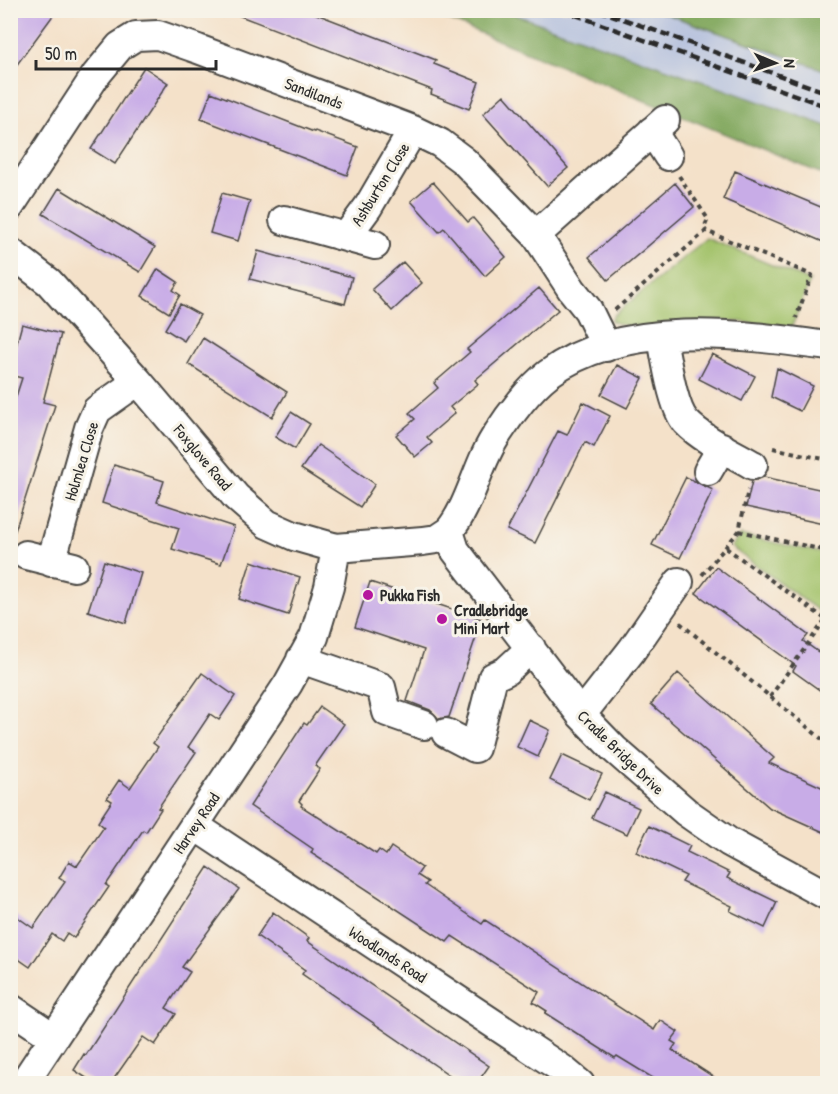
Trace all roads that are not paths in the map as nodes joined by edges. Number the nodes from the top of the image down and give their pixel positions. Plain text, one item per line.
1 (413, 130) junction
2 (668, 156) road end
3 (10, 206) edge
4 (284, 220) dead end
5 (536, 235) junction
6 (346, 237) junction
7 (375, 245) dead end
8 (10, 252) edge
9 (600, 336) junction
10 (662, 336) junction
11 (828, 346) edge
12 (138, 381) junction
13 (722, 447) junction
14 (753, 465) road end
15 (708, 471) dead end
16 (449, 531) junction
17 (336, 548) junction
18 (50, 561) dead end
19 (679, 582) road end
20 (531, 648) junction
21 (301, 659) junction
22 (581, 716) junction
23 (195, 826) junction
24 (828, 896) edge
25 (10, 1008) edge
26 (53, 1037) junction
27 (23, 1083) edge
28 (580, 1083) edge

1 - 3 street, Sandilands
1 - 5 street, Sandilands
1 - 6 street, Ashburton Close
2 - 5 street
4 - 6 street, Ashburton Close
5 - 9 street, Sandilands
6 - 7 street, Ashburton Close
8 - 12 street, Foxglove Road
9 - 10 street
9 - 16 street
10 - 11 street
10 - 13 street
12 - 17 street, Foxglove Road
12 - 18 street, Holmlea Close
13 - 14 street
13 - 15 street
16 - 17 street, Foxglove Road
16 - 20 street, Cradle Bridge Drive
17 - 21 street, Harvey Road
19 - 22 street
20 - 21 street
20 - 22 street, Cradle Bridge Drive
21 - 23 street, Harvey Road
22 - 24 street, Cradle Bridge Drive
23 - 26 street, Harvey Road
23 - 28 street, Woodlands Road
25 - 26 street
26 - 27 street, Harvey Road

